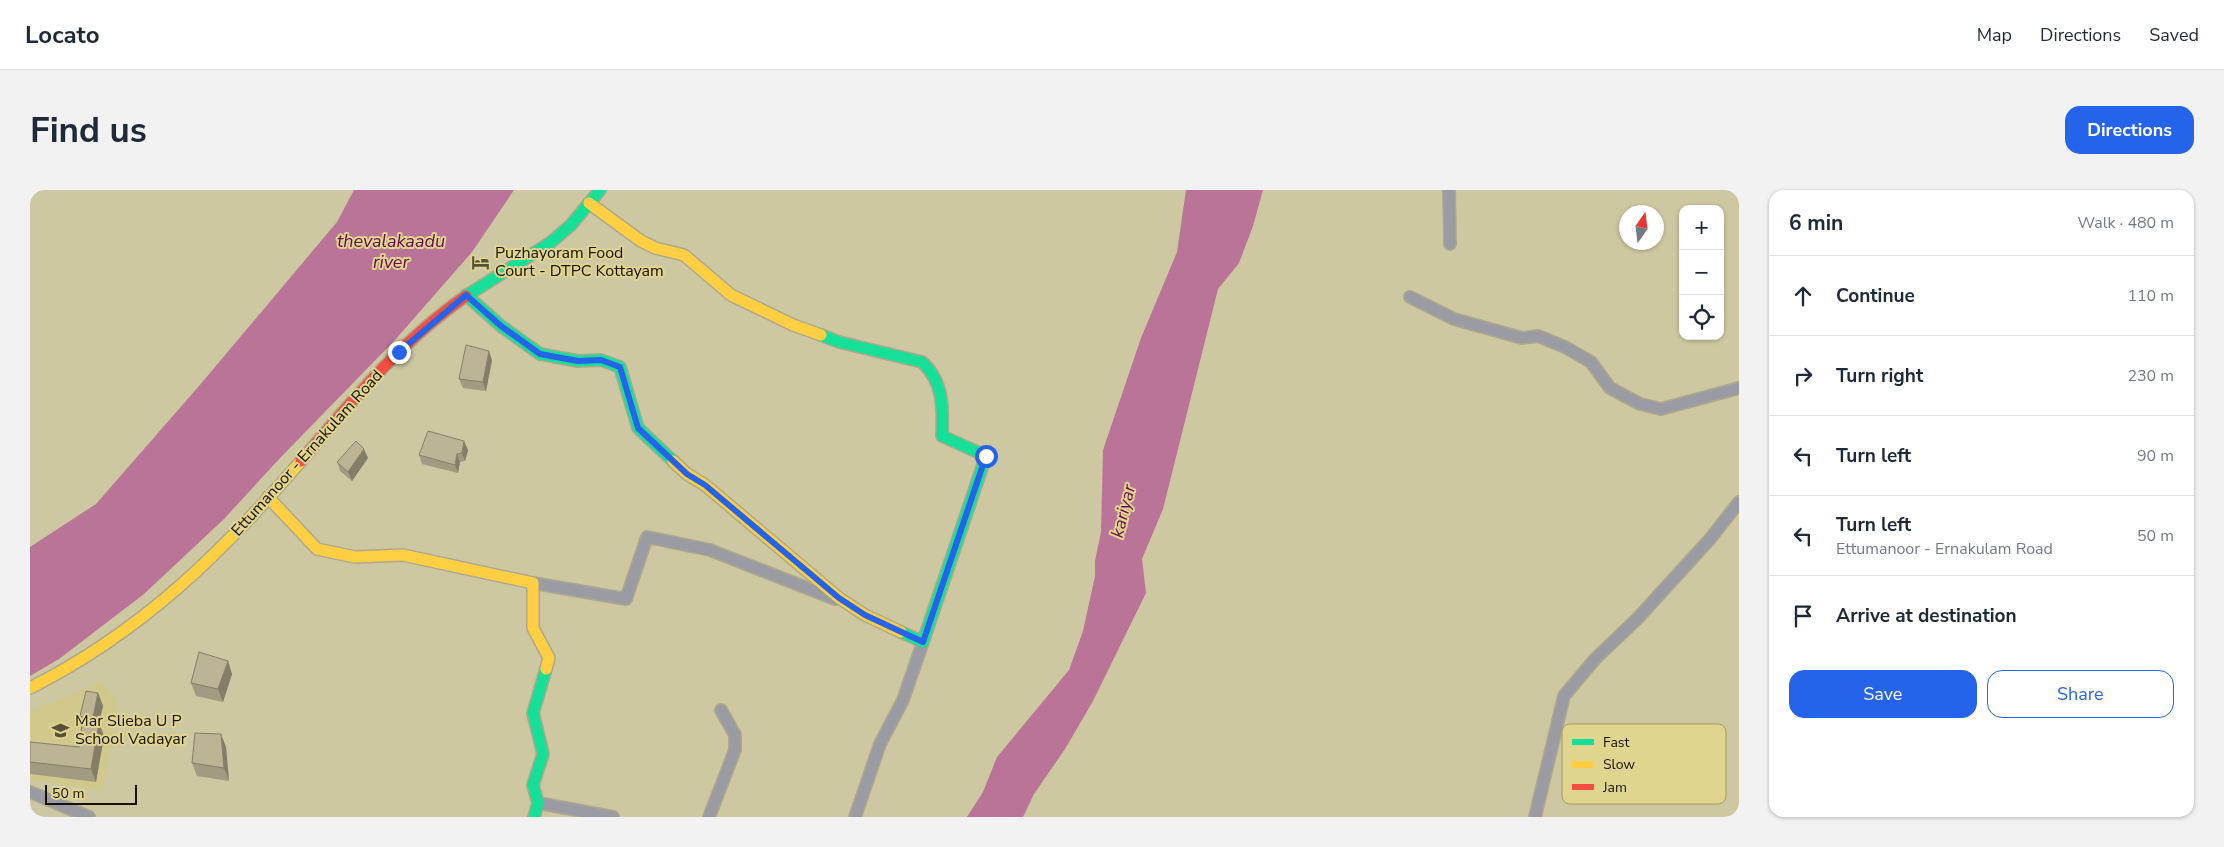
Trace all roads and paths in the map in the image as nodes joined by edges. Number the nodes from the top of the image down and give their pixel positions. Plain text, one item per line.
1 (600, 190) edge
2 (1449, 190) edge
3 (589, 203) junction
4 (1450, 244) dead end
5 (466, 295) junction
6 (1410, 297) dead end
7 (1739, 388) edge
8 (268, 497) junction
9 (1739, 502) edge
10 (533, 583) junction
11 (849, 604) junction
12 (923, 642) junction
13 (30, 688) edge
14 (720, 710) dead end
15 (30, 792) edge
16 (538, 804) junction
17 (89, 817) edge
18 (534, 817) edge
19 (613, 817) edge
20 (709, 817) edge
21 (856, 817) edge
22 (1535, 817) edge

1 - 3 street, Ettumanoor - Ernakulam Road
2 - 4 street
3 - 5 street, Ettumanoor - Ernakulam Road
3 - 12 street
5 - 8 street, Ettumanoor - Ernakulam Road
5 - 11 street
6 - 7 street
8 - 10 street
8 - 13 street, Ettumanoor - Ernakulam Road
9 - 22 street
10 - 11 street
10 - 16 street
11 - 12 street
12 - 21 street
14 - 20 street
15 - 17 street
16 - 18 street
16 - 19 street

